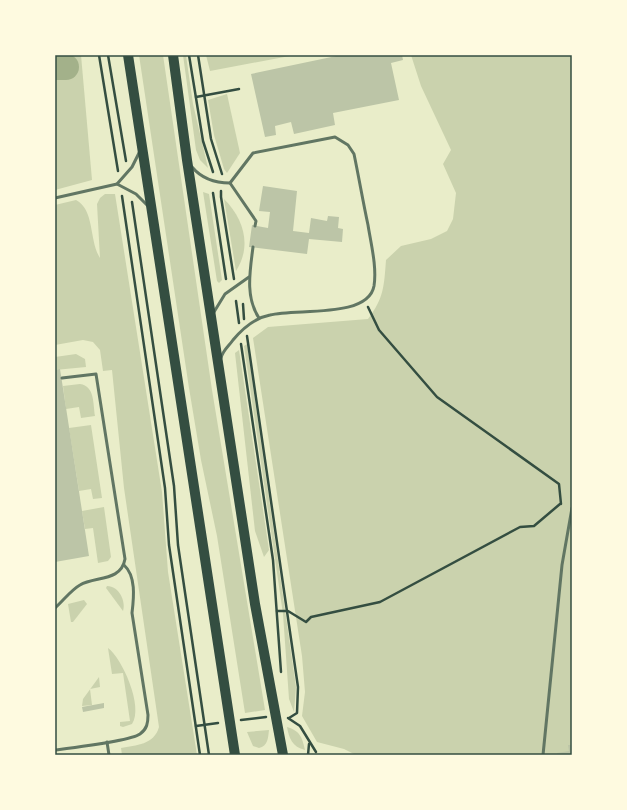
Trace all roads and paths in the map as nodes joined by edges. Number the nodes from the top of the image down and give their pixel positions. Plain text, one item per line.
1 (99, 55) edge
2 (108, 55) edge
3 (128, 55) edge
4 (173, 55) edge
5 (189, 55) edge
6 (198, 55) edge
7 (239, 89) dead end
8 (204, 95) junction
9 (196, 97) junction
10 (141, 145) junction
11 (187, 160) junction
12 (127, 173) junction
13 (213, 173) dead end
14 (222, 175) dead end
15 (119, 183) junction
16 (230, 183) junction
17 (130, 189) junction
18 (213, 193) dead end
19 (221, 197) dead end
20 (55, 198) edge
21 (152, 213) junction
22 (255, 226) dead end
23 (253, 247) dead end
24 (232, 274) dead end
25 (249, 277) junction
26 (226, 279) dead end
27 (242, 298) dead end
28 (236, 301) dead end
29 (365, 301) junction
30 (259, 318) junction
31 (212, 320) junction
32 (246, 327) junction
33 (240, 332) junction
34 (219, 369) junction
35 (62, 378) dead end
36 (560, 504) junction
37 (572, 508) edge
38 (570, 517) junction
39 (124, 565) junction
40 (55, 608) edge
41 (277, 611) junction
42 (288, 611) junction
43 (281, 675) dead end
44 (287, 711) dead end
45 (289, 718) junction
46 (204, 725) junction
47 (196, 726) junction
48 (107, 742) junction
49 (309, 743) junction
50 (55, 750) edge
51 (316, 752) dead end
52 (109, 755) edge
53 (200, 755) edge
54 (209, 755) edge
55 (235, 755) edge
56 (282, 755) edge
57 (308, 755) edge
58 (543, 755) edge

1 - 15 path
2 - 12 path
3 - 10 main road
4 - 11 main road
5 - 9 path
6 - 8 path
7 - 8 path
8 - 9 path
8 - 14 path
9 - 13 path
10 - 12 lane
10 - 21 main road
11 - 16 lane
11 - 31 main road
12 - 15 lane
15 - 17 lane
15 - 20 lane
15 - 47 path
16 - 22 lane
16 - 29 lane
17 - 21 lane
17 - 46 path
18 - 26 path
19 - 24 path
21 - 55 main road
23 - 25 lane
25 - 30 lane
25 - 31 lane
27 - 32 path
28 - 33 path
29 - 30 lane
29 - 36 path
30 - 32 lane
31 - 34 main road
32 - 33 lane
32 - 42 path
33 - 34 lane
33 - 41 path
34 - 56 main road
35 - 39 lane
36 - 38 path
36 - 42 path
37 - 38 lane
38 - 58 lane
39 - 40 lane
39 - 48 lane
41 - 42 path
41 - 43 path
42 - 45 path
44 - 45 path
45 - 49 path
46 - 47 path
46 - 54 path
47 - 53 path
48 - 50 lane
48 - 52 lane
49 - 51 path
49 - 57 path

